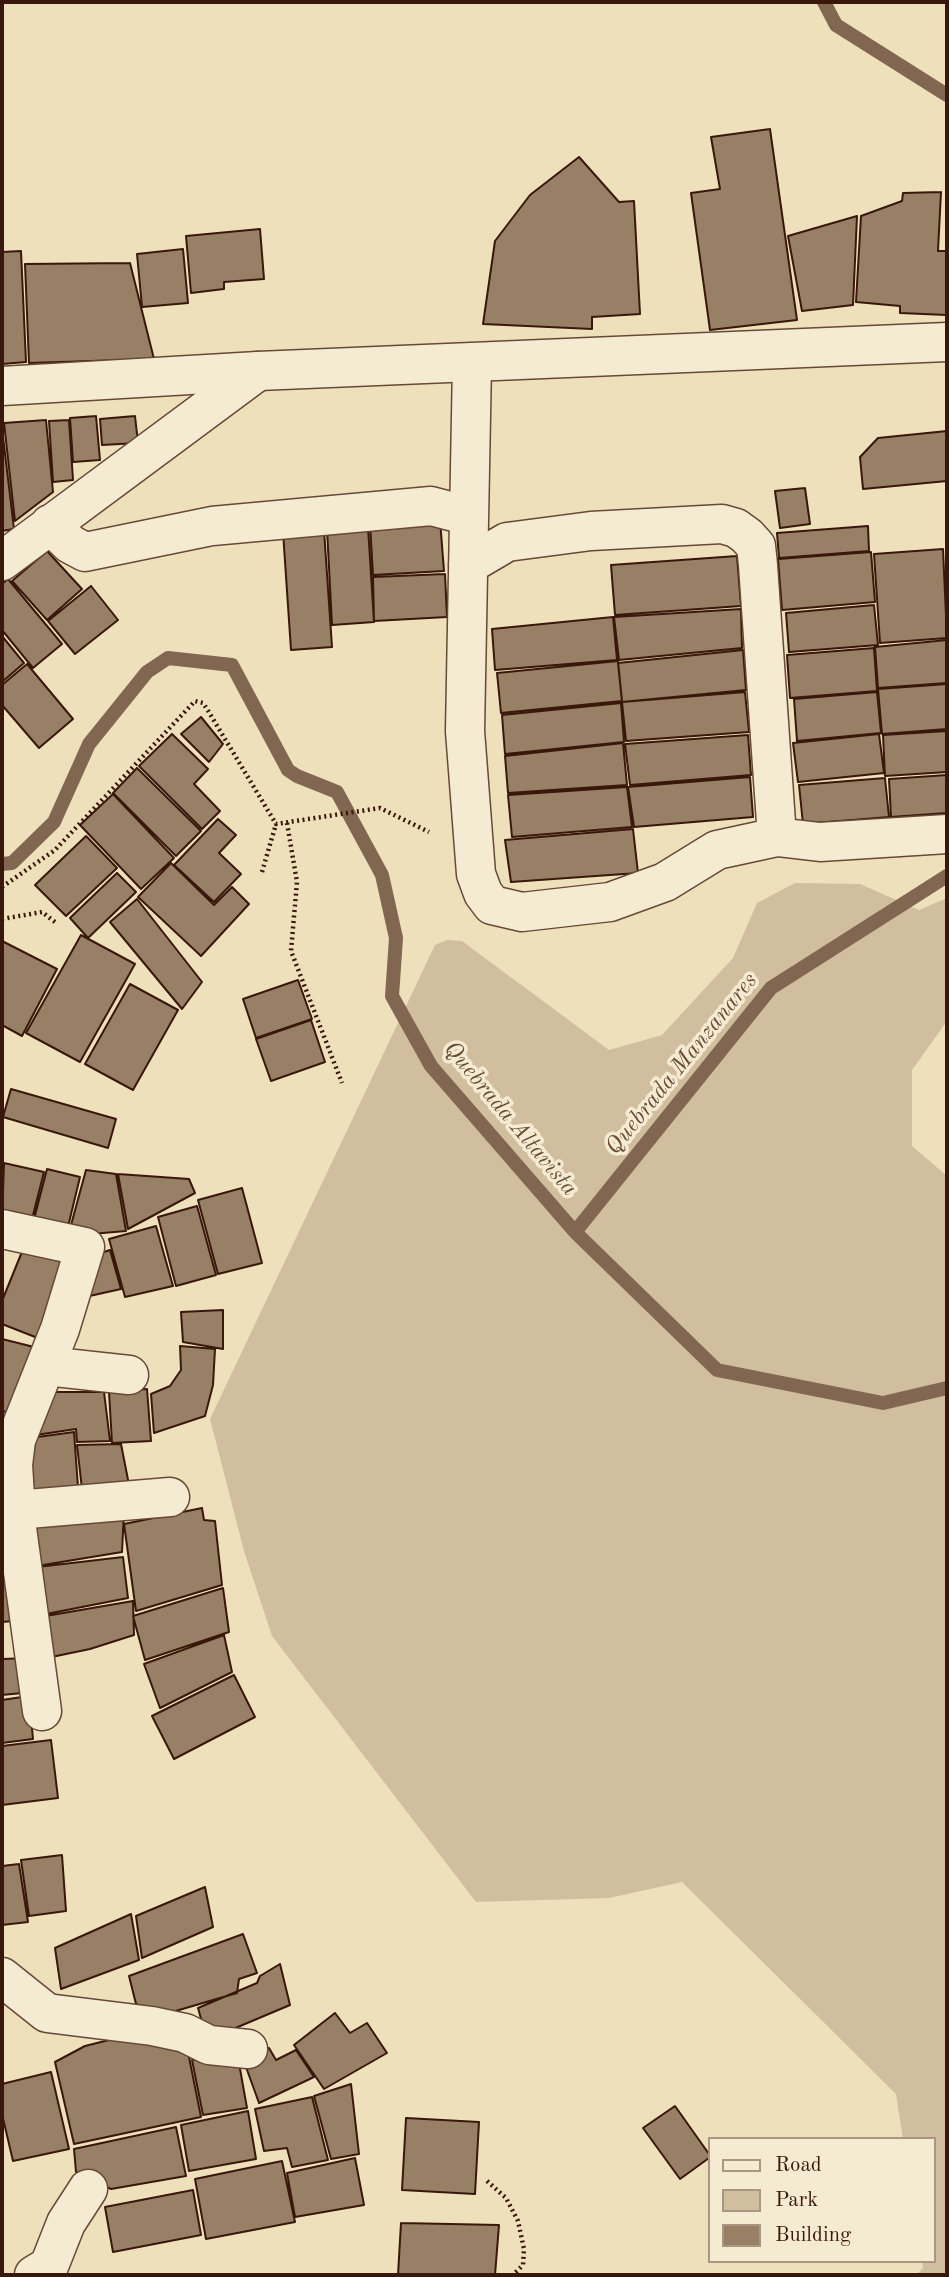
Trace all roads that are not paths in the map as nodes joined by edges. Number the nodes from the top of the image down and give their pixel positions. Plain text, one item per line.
1 (947, 342) edge
2 (472, 363) junction
3 (258, 371) junction
4 (2, 386) edge
5 (469, 516) junction
6 (50, 524) junction
7 (2, 561) edge
8 (468, 565) junction
9 (947, 835) edge
10 (777, 837) junction
11 (2, 1229) edge
12 (46, 1366) junction
13 (129, 1375) dead end
14 (170, 1497) dead end
15 (9, 1509) edge
16 (42, 1710) dead end
17 (2, 1977) edge
18 (248, 2049) dead end
19 (88, 2189) dead end
20 (34, 2275) edge

1 - 2 street
2 - 3 street
2 - 5 street
3 - 4 street
3 - 6 street
5 - 6 street
5 - 8 street
6 - 7 street
8 - 10 street
8 - 10 street
9 - 10 street
11 - 12 street
12 - 13 street
12 - 15 street
14 - 15 street
15 - 16 street
17 - 18 street
19 - 20 street

